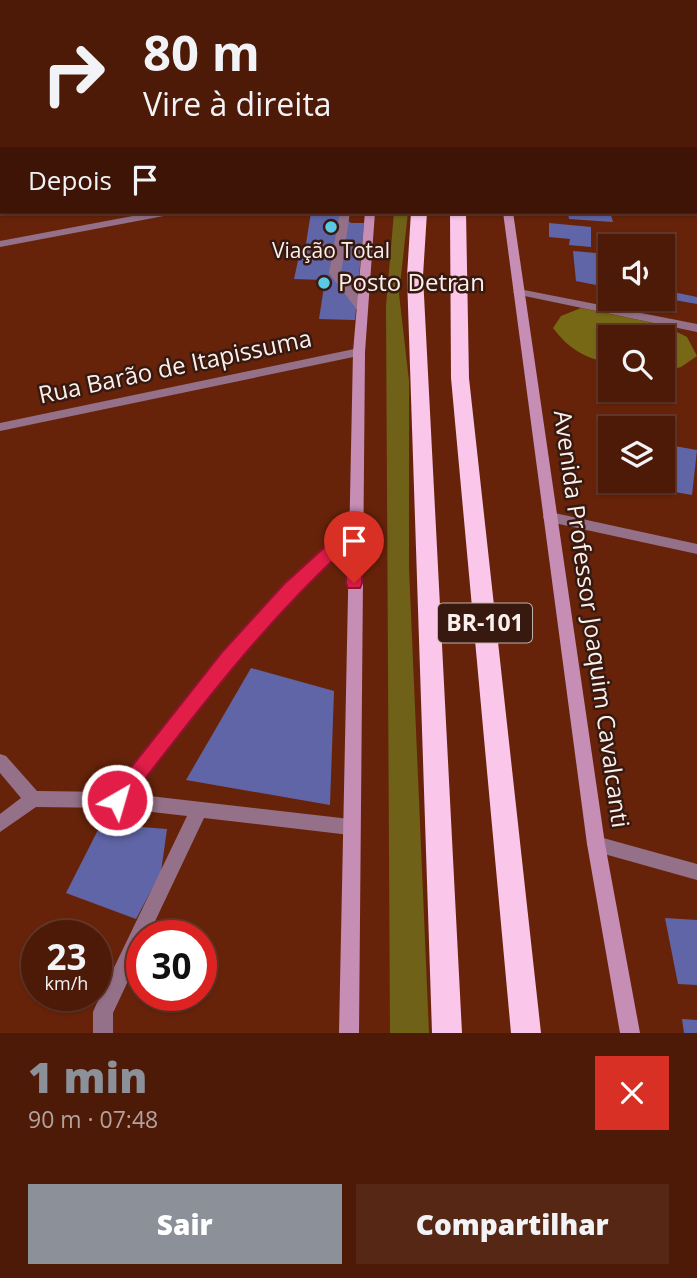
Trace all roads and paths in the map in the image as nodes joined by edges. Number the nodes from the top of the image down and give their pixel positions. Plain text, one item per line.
1 (158, 214) edge
2 (345, 214) edge
3 (370, 214) edge
4 (419, 214) edge
5 (458, 214) edge
6 (508, 214) edge
7 (0, 244) edge
8 (519, 292) junction
9 (362, 308) junction
10 (697, 328) edge
11 (359, 352) junction
12 (0, 428) edge
13 (550, 517) junction
14 (355, 529) junction
15 (697, 549) edge
16 (0, 761) edge
17 (33, 799) junction
18 (117, 800) junction
19 (199, 809) junction
20 (0, 824) edge
21 (350, 827) junction
22 (596, 844) junction
23 (697, 872) edge
24 (103, 1033) edge
25 (349, 1033) edge
26 (447, 1033) edge
27 (526, 1033) edge
28 (630, 1033) edge

1 - 7 street
2 - 9 street
3 - 9 main road
4 - 26 highway, BR-101
5 - 27 highway, BR-101
6 - 8 main road, Avenida Professor Joaquim Cavalcanti
8 - 10 street
8 - 13 main road, Avenida Professor Joaquim Cavalcanti
9 - 11 main road
11 - 12 street, Rua Barão de Itapissuma
11 - 14 main road
13 - 15 street
13 - 22 main road, Avenida Professor Joaquim Cavalcanti
14 - 18 street
14 - 21 main road
16 - 17 street
17 - 18 street
17 - 20 street
18 - 19 street
19 - 21 street
19 - 24 street
21 - 25 main road
22 - 23 street
22 - 28 main road, Avenida Professor Joaquim Cavalcanti

